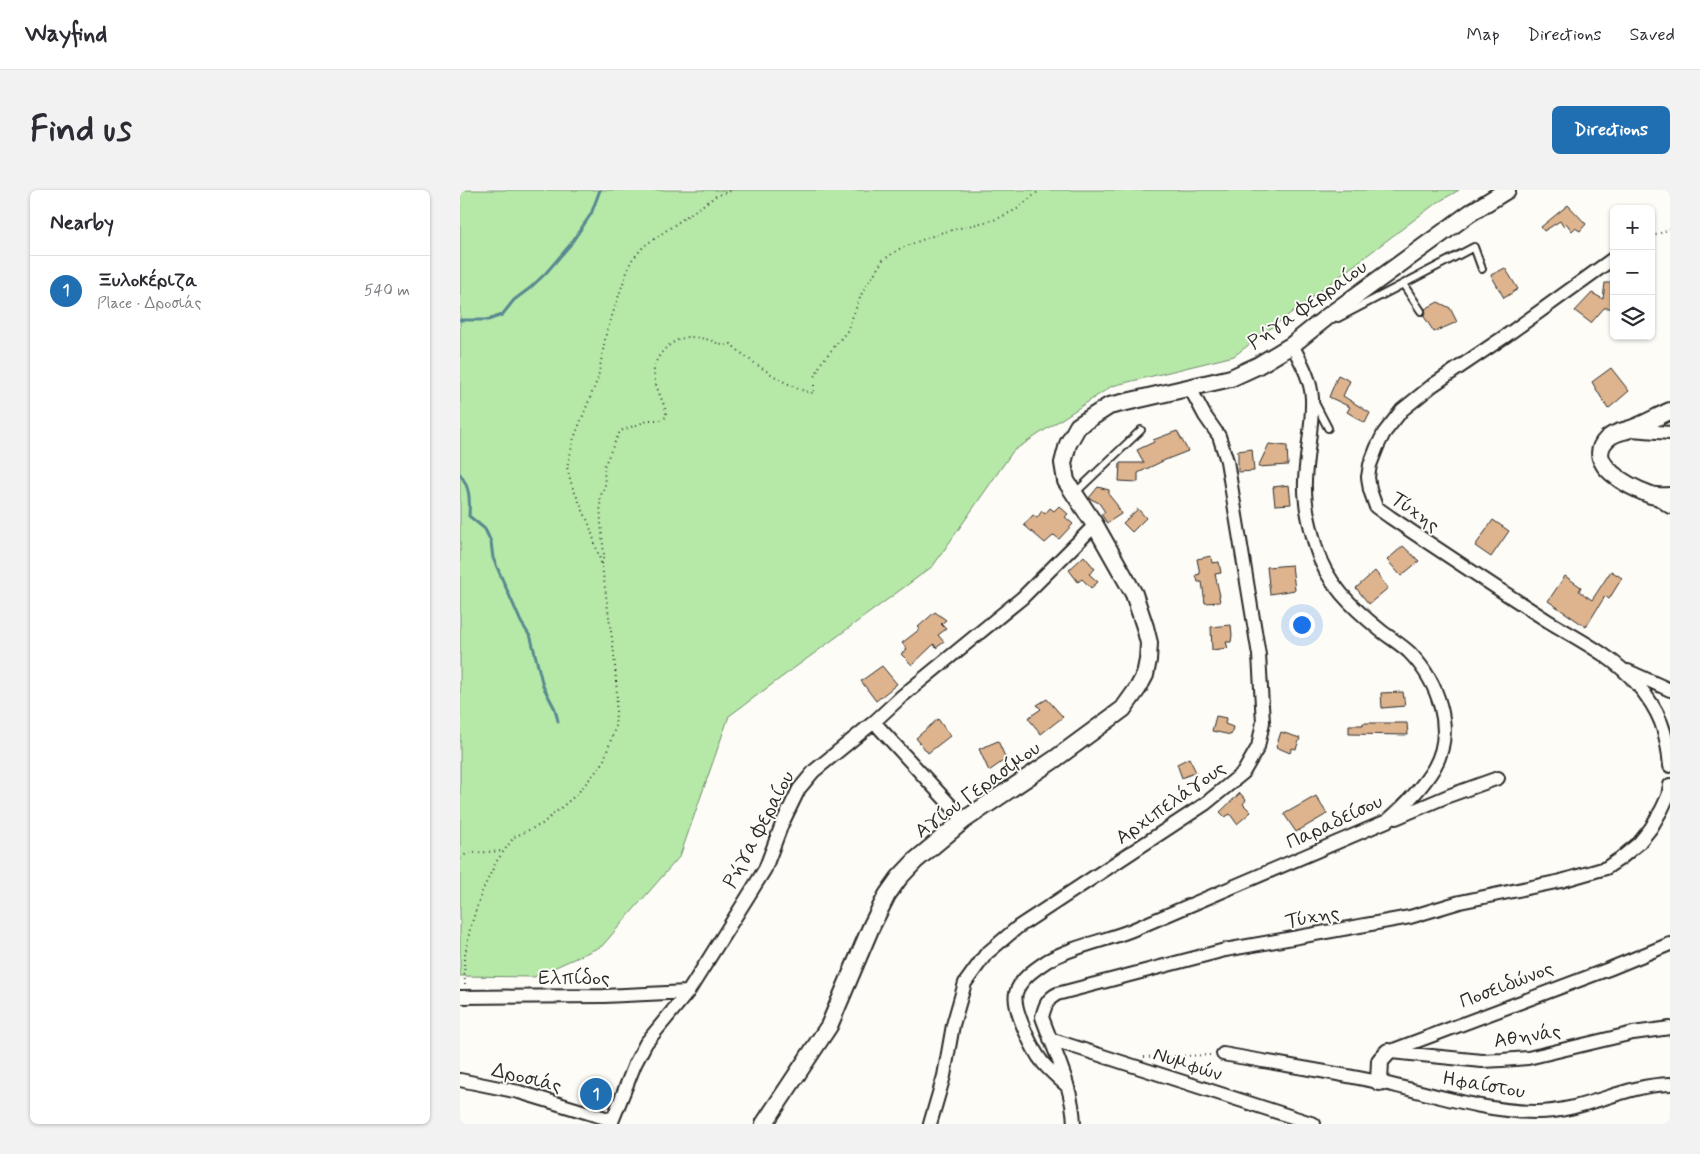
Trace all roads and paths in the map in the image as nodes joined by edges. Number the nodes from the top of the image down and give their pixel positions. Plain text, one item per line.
1 (733, 190) edge
2 (1040, 190) edge
3 (1507, 190) edge
4 (1670, 229) edge
5 (1655, 235) edge
6 (1610, 261) edge
7 (1482, 269) dead end
8 (1403, 284) junction
9 (1421, 311) dead end
10 (1297, 341) junction
11 (1190, 388) junction
12 (1312, 397) junction
13 (1670, 411) edge
14 (1328, 428) dead end
15 (1142, 430) dead end
16 (1628, 430) junction
17 (1670, 433) edge
18 (1074, 495) junction
19 (1653, 496) junction
20 (1670, 496) edge
21 (1670, 507) edge
22 (1095, 525) junction
23 (602, 566) junction
24 (1623, 669) junction
25 (1670, 690) edge
26 (874, 722) junction
27 (1670, 766) edge
28 (1498, 778) dead end
29 (1670, 785) edge
30 (964, 820) junction
31 (1386, 821) junction
32 (504, 851) junction
33 (460, 857) edge
34 (1670, 944) edge
35 (688, 992) junction
36 (463, 997) edge
37 (1670, 1028) edge
38 (1050, 1039) junction
39 (1388, 1052) junction
40 (1223, 1054) joint
41 (1117, 1060) junction
42 (460, 1080) edge
43 (1379, 1082) junction
44 (1670, 1084) edge
45 (1067, 1086) junction
46 (611, 1122) edge
47 (764, 1124) edge
48 (930, 1124) edge
49 (1074, 1124) edge
50 (1314, 1124) edge

1 - 23 path
2 - 23 path
3 - 10 street, Ρήγα Φερραίου
4 - 5 path
6 - 24 street, Τύχης
7 - 8 lane
8 - 9 lane
8 - 10 lane
10 - 11 street, Ρήγα Φερραίου
10 - 12 street, Παραδείσου
11 - 18 street, Ρήγα Φερραίου
11 - 48 street, Αρχιπελάγους
12 - 14 lane
12 - 31 street, Παραδείσου
13 - 16 street
15 - 18 lane
16 - 17 street
16 - 19 street
18 - 22 street, Ρήγα Φερραίου
19 - 20 street
19 - 21 street
22 - 26 street, Ρήγα Φεραίου
22 - 30 street, Αγίου Γερασίμου
23 - 32 path
24 - 25 street
24 - 27 street, Τύχης
26 - 30 street
26 - 35 street, Ρήγα Φεραίου
28 - 31 street
29 - 38 street, Τύχης
30 - 47 street, Αγίου Γερασίμου
31 - 45 street, Παραδείσου
32 - 33 path
32 - 36 path
34 - 39 street, Ποσειδώνος
35 - 36 street, Ελπίδος
35 - 46 street, Ρήγα Φεραίου
37 - 39 street, Αθηνάς
38 - 41 street, Νυμφών
38 - 45 street, Τύχης
39 - 43 street
40 - 41 path
40 - 43 street, Ηφαίστου
41 - 50 street, Νυμφών
42 - 46 street, Δροσιάς
43 - 44 street, Ηφαίστου
45 - 49 street, Τύχης

